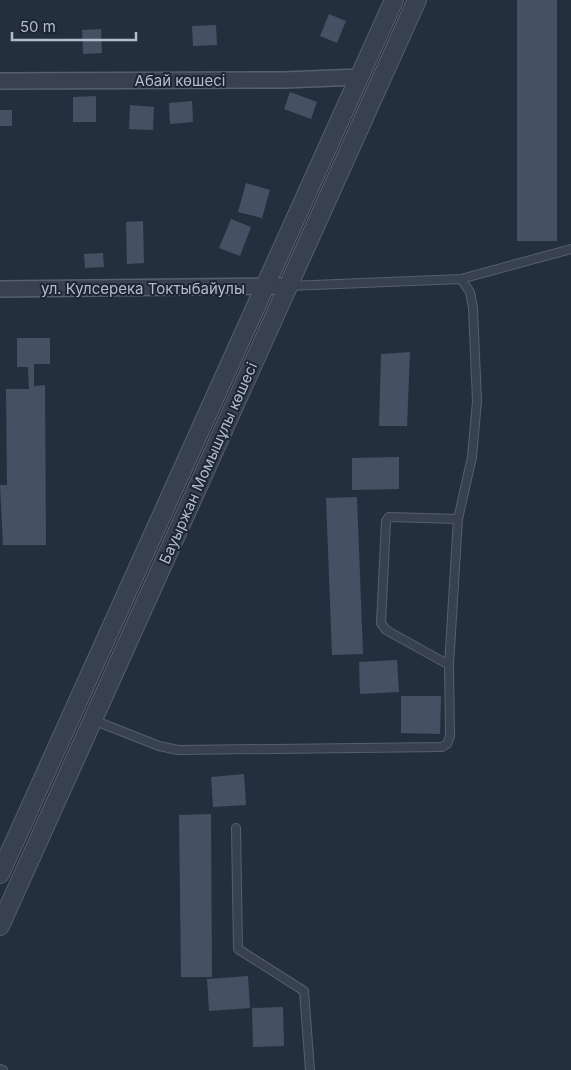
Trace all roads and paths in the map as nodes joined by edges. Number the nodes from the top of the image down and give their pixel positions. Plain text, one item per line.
1 (394, 0) edge
2 (417, 0) edge
3 (360, 77) junction
4 (0, 81) edge
5 (571, 249) edge
6 (461, 278) junction
7 (265, 286) junction
8 (287, 286) junction
9 (0, 289) edge
10 (458, 519) junction
11 (449, 665) junction
12 (92, 720) junction
13 (236, 828) dead end
14 (0, 874) edge
15 (0, 926) edge
16 (310, 1070) edge

1 - 3 street, Бауыржан Момышұлы көшесі
2 - 8 street, Бауыржан Момышұлы көшесі
3 - 4 street, Абай көшесі
3 - 7 street, Бауыржан Момышұлы көшесі
5 - 6 lane
6 - 8 lane
6 - 10 lane
7 - 8 street, ул. Кулсерека Токтыбайулы
7 - 9 street, ул. Кулсерека Токтыбайулы
7 - 14 street, Бауыржан Момышұлы көшесі
8 - 12 street, Бауыржан Момышұлы көшесі
10 - 11 lane
10 - 11 lane
11 - 12 lane
12 - 15 street, Бауыржан Момышұлы көшесі
13 - 16 lane

